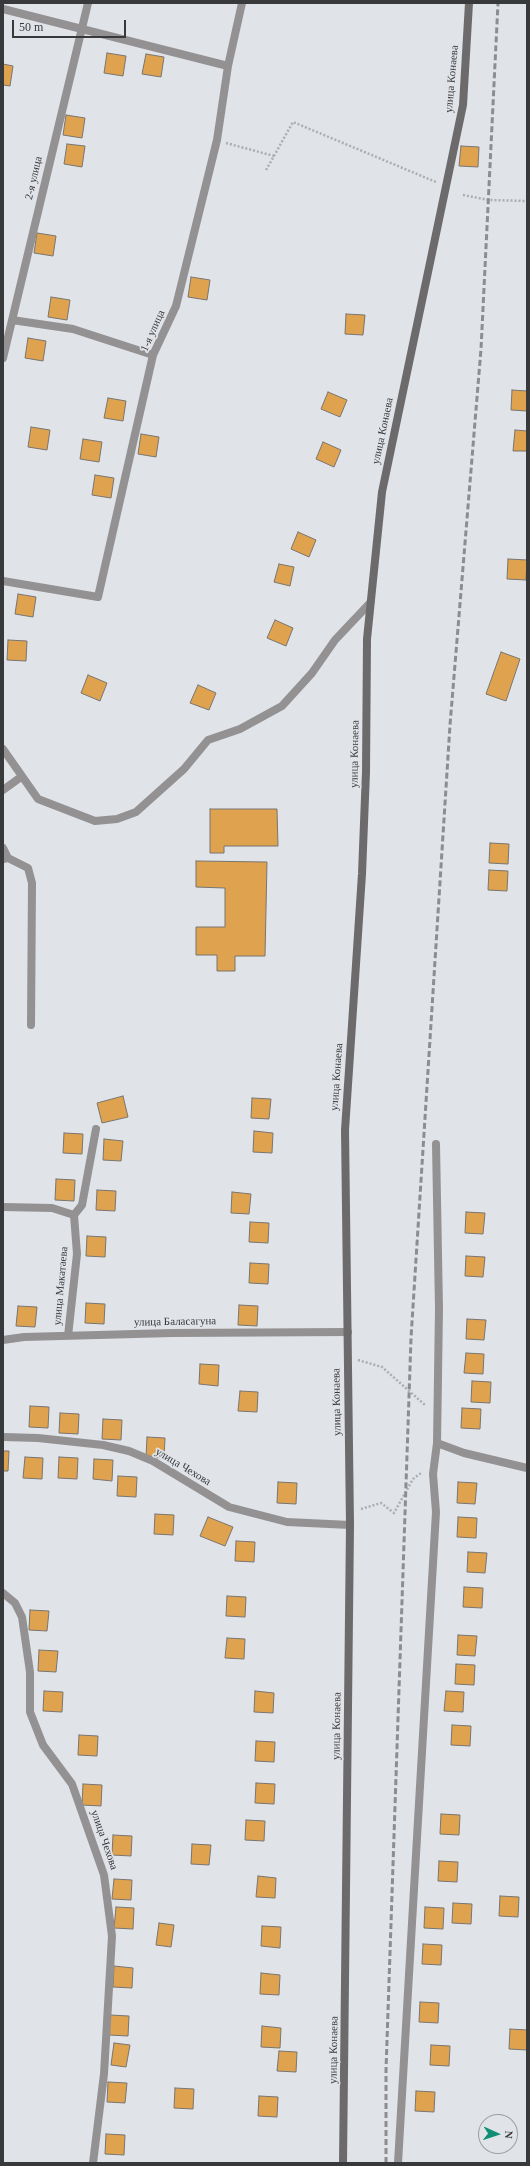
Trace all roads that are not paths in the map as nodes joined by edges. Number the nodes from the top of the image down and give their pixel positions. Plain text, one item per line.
1 (88, 3) edge
2 (242, 3) edge
3 (468, 3) edge
4 (3, 8) edge
5 (81, 28) junction
6 (228, 66) junction
7 (12, 320) junction
8 (153, 355) junction
9 (3, 358) edge
10 (3, 581) edge
11 (370, 603) junction
12 (3, 749) edge
13 (21, 777) junction
14 (3, 790) edge
15 (3, 848) edge
16 (6, 858) edge
17 (31, 1025) dead end
18 (96, 1129) dead end
19 (436, 1144) dead end
20 (3, 1207) edge
21 (74, 1215) junction
22 (348, 1332) junction
23 (68, 1336) junction
24 (3, 1340) edge
25 (3, 1437) edge
26 (437, 1443) junction
27 (527, 1468) edge
28 (350, 1525) junction
29 (5, 1598) edge
30 (93, 2163) edge
31 (343, 2163) edge
32 (398, 2163) edge

1 - 5 street, 2-я улица
2 - 6 street, 1-я улица
3 - 11 street, улица Конаева
4 - 5 street
5 - 6 street
5 - 7 street, 2-я улица
6 - 8 street, 1-я улица
7 - 8 street
7 - 9 street, 2-я улица
8 - 10 street, 1-я улица
11 - 13 street
11 - 22 street, улица Конаева
12 - 13 street
13 - 14 street
15 - 16 street
16 - 17 street
18 - 21 street
19 - 26 street
20 - 21 street
21 - 23 street, улица Макатаева
22 - 23 street, улица Баласагуна
22 - 28 street, улица Конаева
23 - 24 street, улица Баласагуна
25 - 28 street, улица Чехова
26 - 27 street
26 - 32 street
28 - 31 street, улица Конаева
29 - 30 street, улица Чехова

